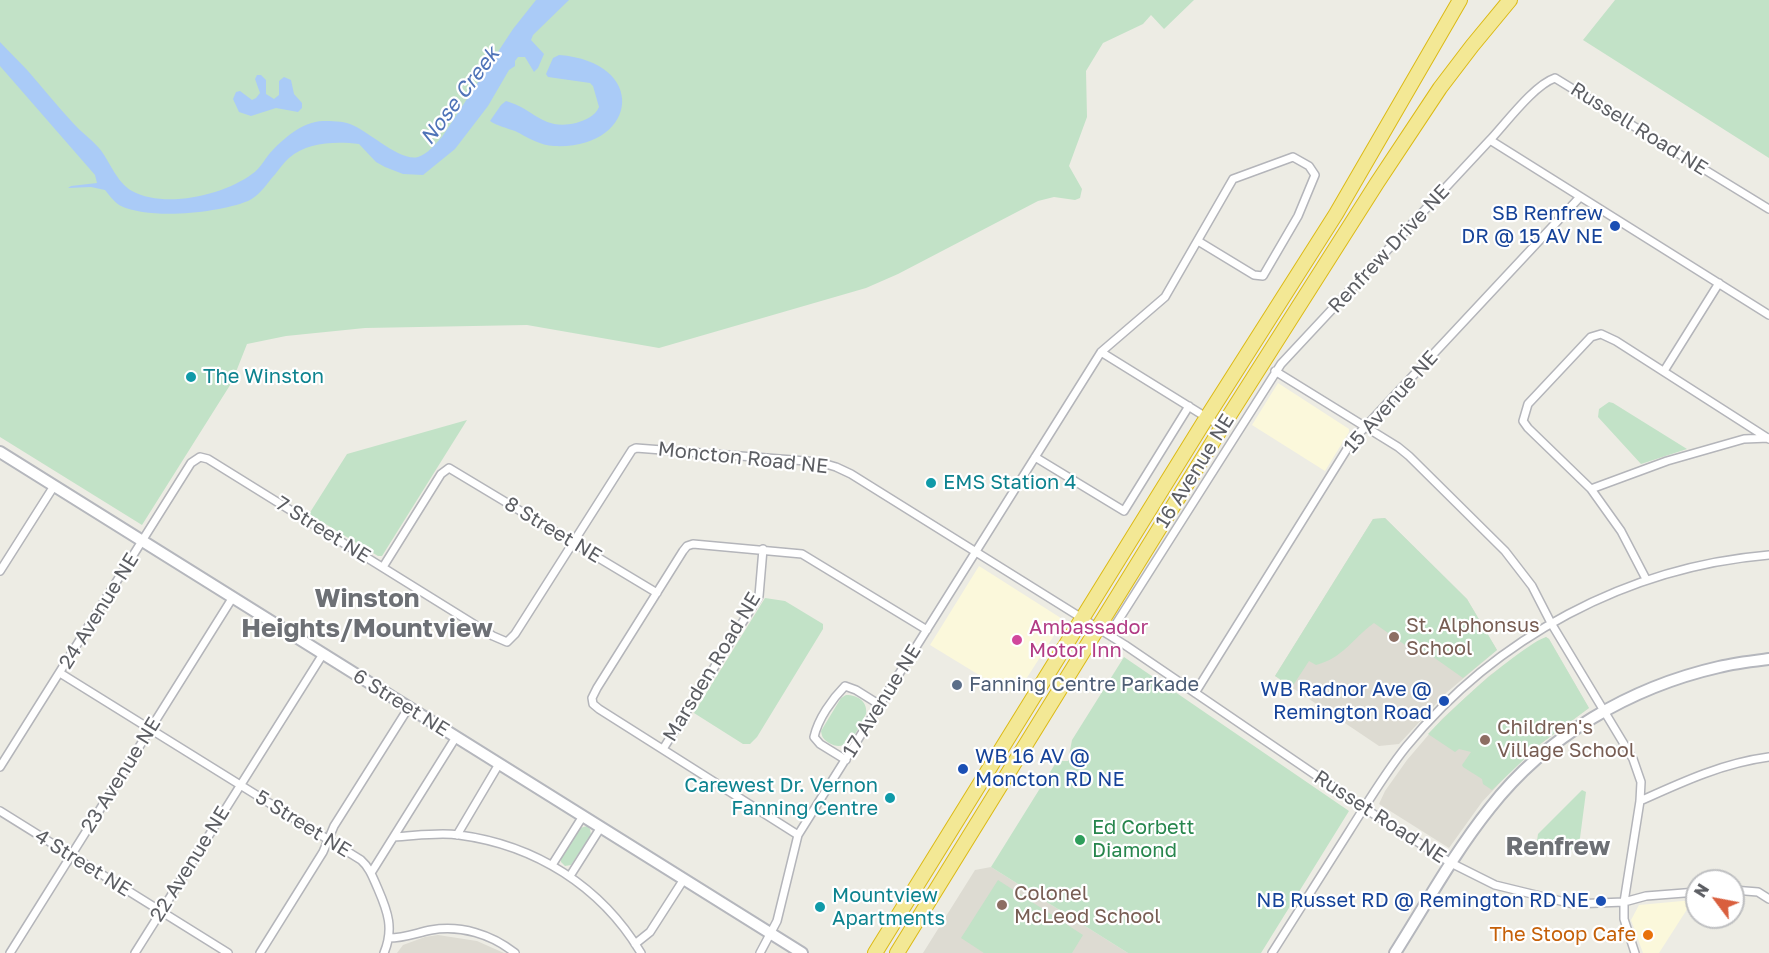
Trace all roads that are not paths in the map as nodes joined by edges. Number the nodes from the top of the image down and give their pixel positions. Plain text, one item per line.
1 (1460, 0) edge
2 (1510, 0) edge
3 (1490, 140) junction
4 (1580, 197) junction
5 (1769, 209) edge
6 (1198, 241) junction
7 (1719, 283) junction
8 (1769, 315) edge
9 (1101, 352) junction
10 (1275, 371) junction
11 (1664, 371) junction
12 (1189, 406) junction
13 (1207, 417) junction
14 (1222, 427) junction
15 (1365, 427) junction
16 (1769, 438) edge
17 (0, 452) edge
18 (200, 457) joint
19 (1035, 458) junction
20 (54, 486) junction
21 (1591, 489) junction
22 (142, 541) junction
23 (573, 542) junction
24 (763, 549) junction
25 (976, 552) junction
26 (1769, 555) edge
27 (383, 567) junction
28 (0, 572) edge
29 (1646, 579) junction
30 (657, 593) junction
31 (233, 597) junction
32 (1083, 619) junction
33 (1551, 623) junction
34 (927, 630) junction
35 (1104, 632) junction
36 (507, 642) joint
37 (323, 654) junction
38 (1769, 659) edge
39 (60, 673) junction
40 (1195, 693) junction
41 (880, 705) junction
42 (409, 707) junction
43 (1605, 710) junction
44 (151, 729) junction
45 (456, 737) junction
46 (663, 749) junction
47 (1769, 757) edge
48 (846, 760) junction
49 (499, 764) junction
50 (0, 767) edge
51 (240, 785) junction
52 (1640, 801) junction
53 (1364, 808) junction
54 (0, 811) edge
55 (583, 816) junction
56 (601, 827) junction
57 (457, 835) junction
58 (798, 835) junction
59 (394, 837) junction
60 (329, 840) junction
61 (71, 855) junction
62 (1451, 863) junction
63 (552, 865) junction
64 (371, 873) junction
65 (570, 876) junction
66 (684, 879) junction
67 (1745, 891) edge
68 (1685, 893) edge
69 (1769, 898) edge
70 (1624, 902) junction
71 (160, 911) junction
72 (772, 934) junction
73 (389, 938) junction
74 (635, 944) junction
75 (10, 953) edge
76 (135, 953) edge
77 (228, 953) edge
78 (260, 953) edge
79 (384, 953) edge
80 (515, 953) edge
81 (641, 953) edge
82 (760, 953) edge
83 (802, 953) edge
84 (876, 953) edge
85 (897, 953) edge
86 (1272, 953) edge
87 (1395, 953) edge
88 (1635, 953) edge

1 - 13 highway, 16 Avenue NE
2 - 14 highway, 16 Avenue NE
3 - 4 street
3 - 5 street, Russell Road NE
3 - 10 street, Renfrew Drive NE
4 - 7 street
4 - 15 street, 15 Avenue NE
6 - 6 street, 17 Avenue NE
6 - 9 street, 17 Avenue NE
7 - 8 street
7 - 11 street
9 - 12 street
9 - 19 street, 17 Avenue NE
10 - 15 street
10 - 35 street, Renfrew Drive NE
11 - 16 street
11 - 21 street
12 - 13 street
12 - 19 street
13 - 14 street
13 - 32 highway, 16 Avenue NE
14 - 35 highway, 16 Avenue NE
15 - 33 street
15 - 40 street, 15 Avenue NE
16 - 21 street
17 - 20 street, 6 Street NE
18 - 22 street, 24 Avenue NE
18 - 27 street, 7 Street NE
19 - 25 street, 17 Avenue NE
20 - 22 street, 6 Street NE
20 - 28 street
21 - 29 street
22 - 31 street, 6 Street NE
22 - 39 street, 24 Avenue NE
23 - 25 street, Moncton Road NE
23 - 27 street, 8 Street NE
23 - 30 street, 8 Street NE
23 - 36 street, Moncton Road NE
24 - 30 street
24 - 34 street
24 - 46 street, Marsden Road NE
25 - 32 street, Moncton Road NE
25 - 34 street, 17 Avenue NE
26 - 29 street
27 - 36 street, 7 Street NE
29 - 33 street
30 - 46 street
31 - 37 street, 6 Street NE
31 - 44 street, 23 Avenue NE
32 - 35 street, Moncton Road NE
32 - 84 highway, 16 Avenue NE
33 - 43 street
33 - 53 street
34 - 41 street, 17 Avenue NE
35 - 40 street, Russet Road NE
35 - 85 highway, 16 Avenue NE
37 - 42 street, 6 Street NE
37 - 51 street, 22 Avenue NE
38 - 43 street
39 - 44 street, 5 Street NE
39 - 50 street, 24 Avenue NE
40 - 53 street, Russet Road NE
41 - 48 street, 17 Avenue NE
41 - 48 street
42 - 45 street, 6 Street NE
42 - 60 street
43 - 52 street
43 - 62 street
44 - 51 street, 5 Street NE
44 - 61 street, 23 Avenue NE
45 - 49 street, 6 Street NE
45 - 59 street
46 - 58 street
47 - 52 street
48 - 58 street, 17 Avenue NE
49 - 55 street, 6 Street NE
49 - 57 street
51 - 60 street, 5 Street NE
51 - 71 street, 22 Avenue NE
52 - 70 street
53 - 62 street, Russet Road NE
53 - 86 street
54 - 61 street, 4 Street NE
55 - 56 street, 6 Street NE
55 - 63 street
56 - 65 street
56 - 66 street, 6 Street NE
57 - 59 street
57 - 63 street
58 - 72 street, 17 Avenue NE
59 - 64 street
60 - 64 street, 5 Street NE
60 - 78 street
61 - 71 street, 4 Street NE
61 - 75 street, 23 Avenue NE
62 - 70 street, Russet Road NE
62 - 87 street
63 - 65 street
64 - 73 street, 5 Street NE
65 - 74 street
66 - 72 street, 6 Street NE
66 - 74 street
67 - 69 street
68 - 70 street, Russet Road NE
70 - 88 street
71 - 76 street, 22 Avenue NE
71 - 77 street, 4 Street NE
72 - 82 street, 17 Avenue NE
72 - 83 street, 6 Street NE
73 - 79 street
73 - 80 street
74 - 81 street

